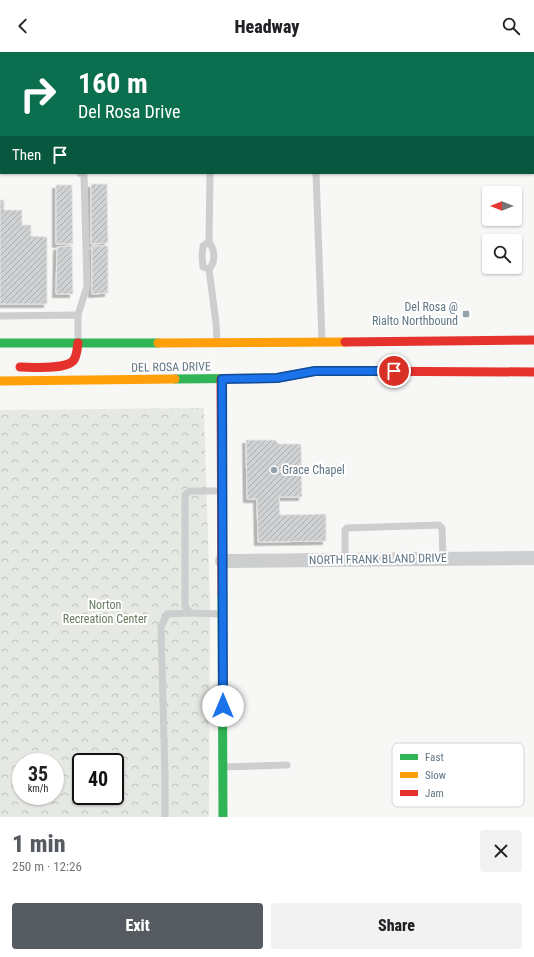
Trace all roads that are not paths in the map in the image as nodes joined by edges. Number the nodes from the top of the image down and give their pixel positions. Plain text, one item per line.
1 (82, 174) edge
2 (210, 174) edge
3 (316, 174) edge
4 (209, 242) junction
5 (209, 269) junction
6 (78, 315) junction
7 (0, 316) edge
8 (534, 340) edge
9 (322, 341) junction
10 (0, 343) edge
11 (78, 343) junction
12 (217, 343) junction
13 (10, 369) dead end
14 (534, 372) edge
15 (222, 379) junction
16 (0, 381) edge
17 (222, 491) junction
18 (534, 558) edge
19 (444, 559) junction
20 (345, 560) junction
21 (222, 561) junction
22 (190, 613) junction
23 (223, 614) junction
24 (287, 765) dead end
25 (223, 767) junction
26 (165, 817) edge
27 (223, 817) edge

1 - 6 lane
2 - 4 lane
3 - 9 lane
4 - 5 lane
4 - 5 lane
5 - 12 lane
6 - 7 lane
6 - 11 lane
8 - 9 street, DEL ROSA DRIVE
9 - 12 street, DEL ROSA DRIVE
10 - 11 street, DEL ROSA DRIVE
11 - 12 street, DEL ROSA DRIVE
11 - 13 street
14 - 15 street, DEL ROSA DRIVE
15 - 16 street, DEL ROSA DRIVE
15 - 17 street
17 - 21 street
17 - 22 lane
18 - 19 street, NORTH FRANK BLAND DRIVE
19 - 20 street, NORTH FRANK BLAND DRIVE
19 - 20 lane
20 - 21 street, NORTH FRANK BLAND DRIVE
21 - 23 street
22 - 23 lane
22 - 26 lane
23 - 25 street
24 - 25 lane
25 - 27 street

